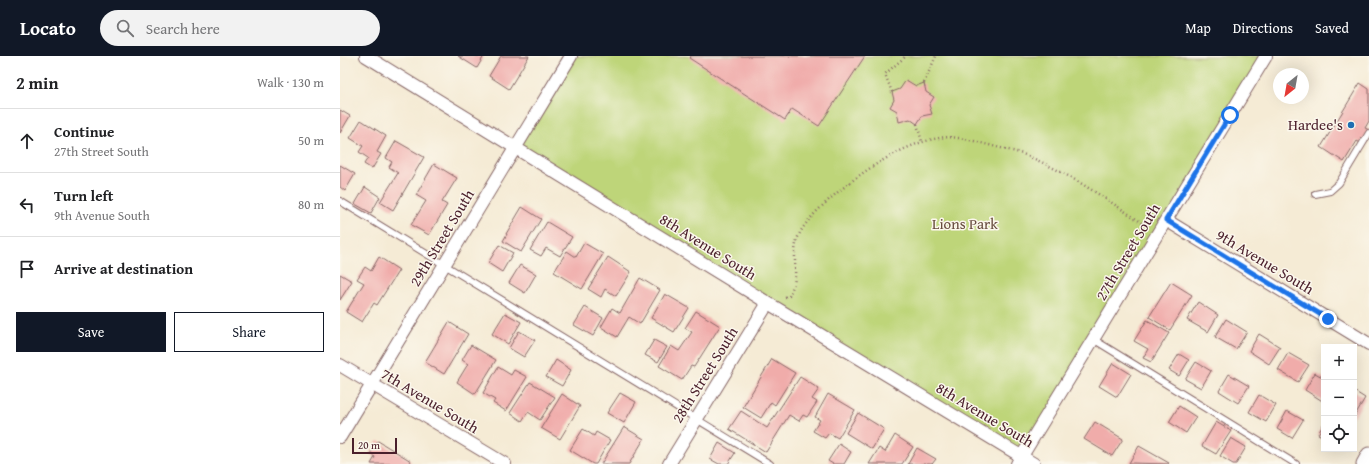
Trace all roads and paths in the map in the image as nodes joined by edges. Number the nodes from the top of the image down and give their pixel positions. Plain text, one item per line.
1 (366, 56) edge
2 (571, 56) edge
3 (906, 56) edge
4 (936, 56) edge
5 (1266, 56) edge
6 (924, 83) dead end
7 (892, 92) dead end
8 (917, 124) dead end
9 (1369, 133) edge
10 (922, 142) junction
11 (515, 148) junction
12 (1316, 194) dead end
13 (340, 201) edge
14 (1166, 220) junction
15 (1158, 233) junction
16 (444, 265) junction
17 (768, 303) junction
18 (1093, 339) junction
19 (1369, 344) edge
20 (340, 365) edge
21 (371, 385) junction
22 (697, 419) junction
23 (340, 437) edge
24 (1369, 455) edge
25 (1019, 460) edge
26 (505, 464) edge
27 (669, 464) edge
28 (770, 464) edge
29 (1034, 464) edge
30 (1296, 464) edge
31 (1364, 464) edge

1 - 11 street, 8th Avenue South
2 - 11 street, 29th Street South
3 - 7 path
4 - 6 path
5 - 14 street, 27th Street South
8 - 10 path
9 - 12 lane
10 - 15 path
10 - 17 path
11 - 16 street, 29th Street South
11 - 17 street, 8th Avenue South
13 - 16 lane
14 - 15 street, 27th Street South
14 - 19 street, 9th Avenue South
15 - 18 street, 27th Street South
16 - 21 street, 29th Street South
16 - 22 lane
17 - 22 street, 28th Street South
17 - 25 street, 8th Avenue South
18 - 25 street, 27th Street South
18 - 30 lane
20 - 21 street, 7th Avenue South
21 - 23 street, 29th Street South
21 - 26 street, 7th Avenue South
22 - 27 street, 28th Street South
22 - 28 lane
24 - 31 street
25 - 29 street, 8th Avenue South

